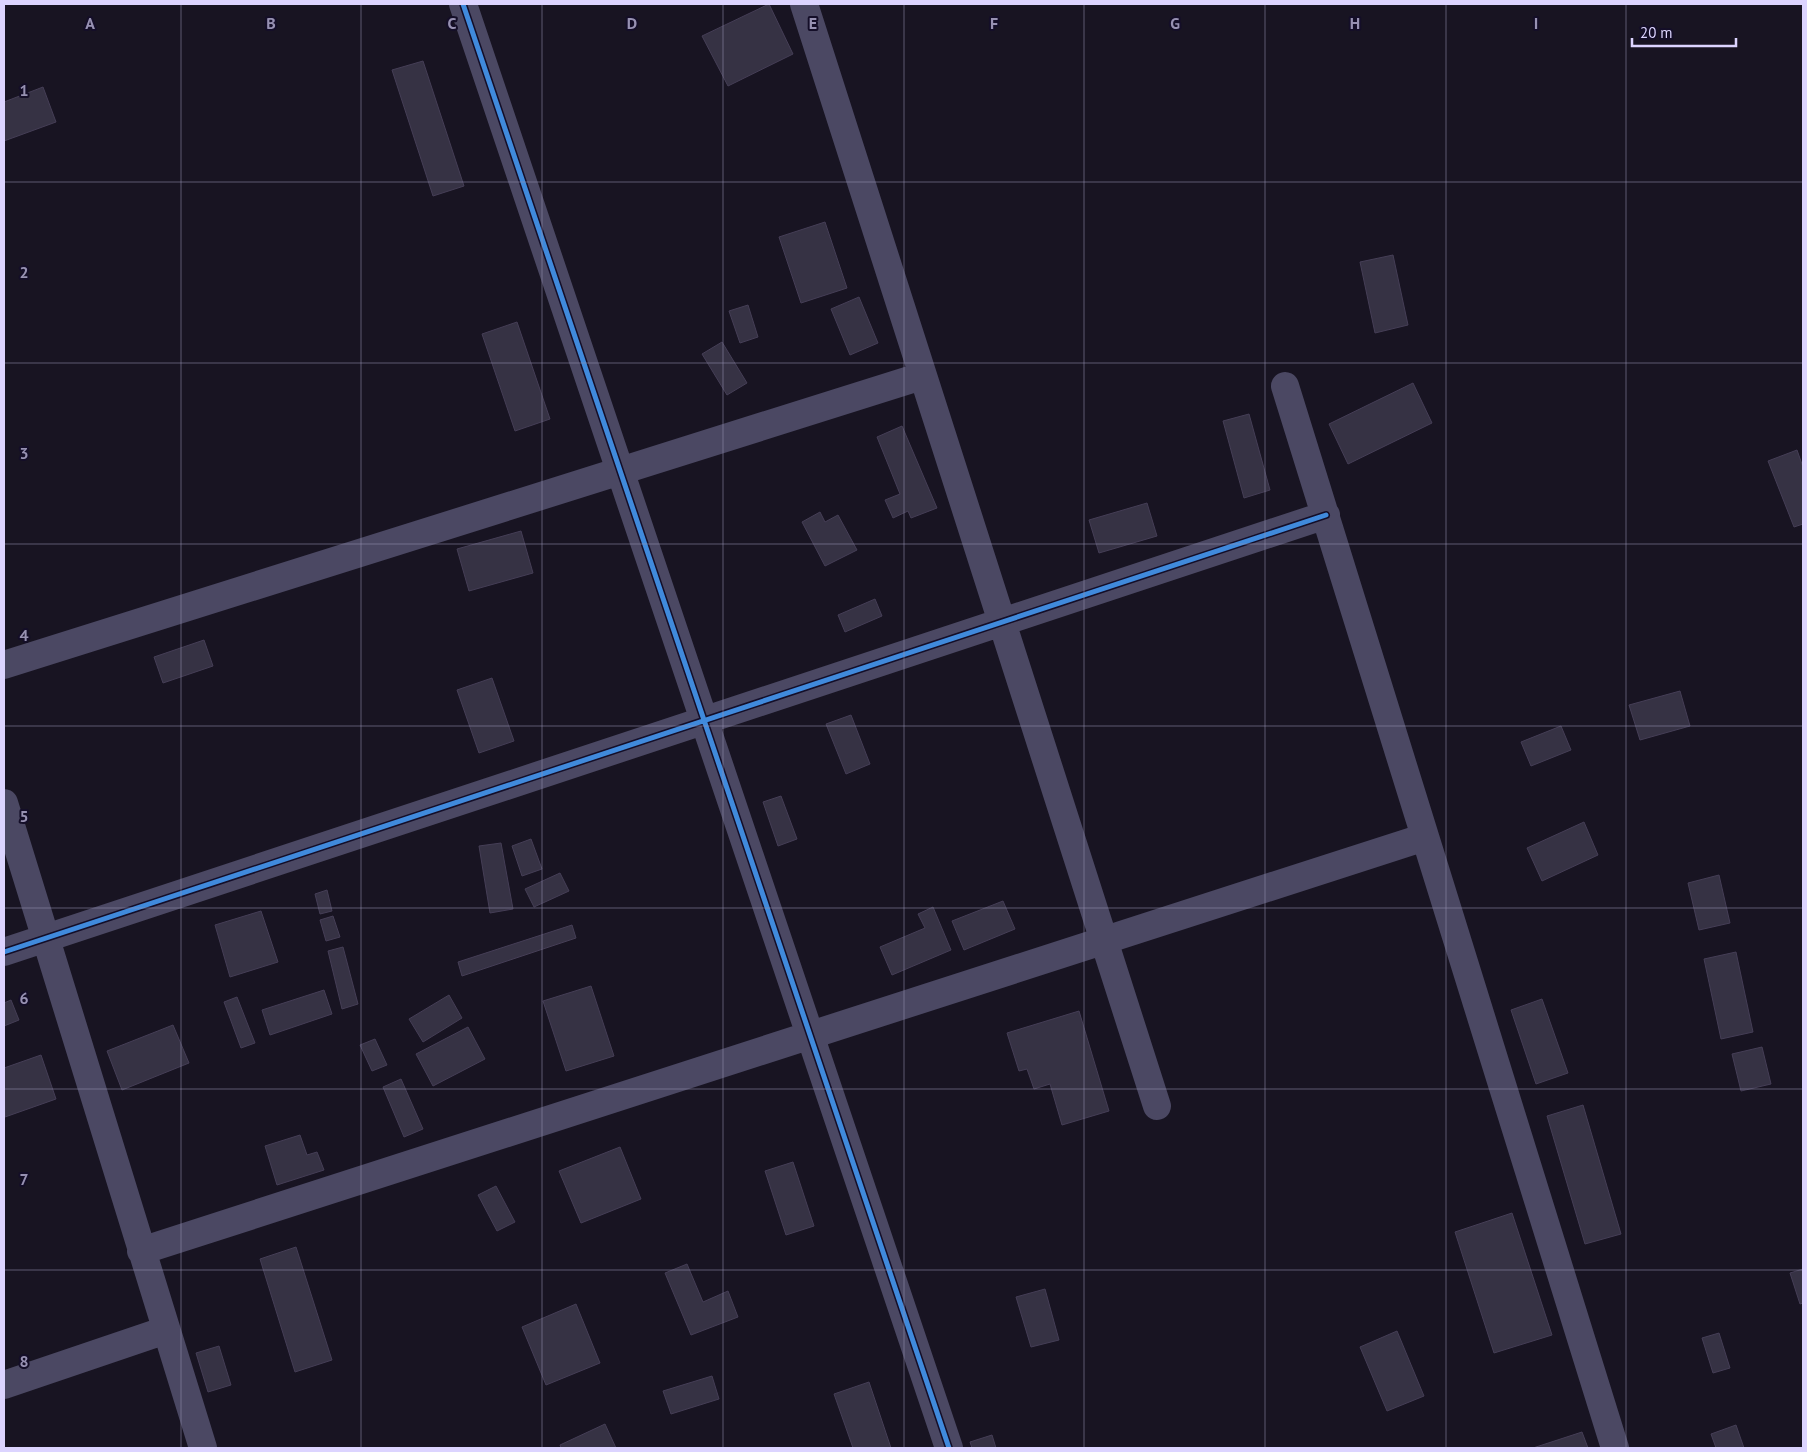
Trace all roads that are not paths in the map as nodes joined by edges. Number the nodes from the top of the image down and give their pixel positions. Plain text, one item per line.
1 (463, 4) edge
2 (804, 4) edge
3 (922, 376) junction
4 (1285, 386) dead end
5 (620, 471) junction
6 (1326, 516) junction
7 (1002, 622) junction
8 (4, 665) edge
9 (704, 721) junction
10 (4, 803) edge
11 (1425, 837) junction
12 (46, 938) junction
13 (1104, 940) junction
14 (4, 952) edge
15 (810, 1035) junction
16 (1157, 1106) dead end
17 (142, 1251) junction
18 (166, 1330) junction
19 (4, 1385) edge
20 (203, 1448) edge
21 (949, 1448) edge
22 (1615, 1448) edge

1 - 5 street
2 - 3 street
3 - 5 street
3 - 7 street
4 - 6 street
5 - 8 street
5 - 9 street
6 - 7 street
6 - 11 street
7 - 9 street
7 - 13 street
9 - 12 street
9 - 15 street
10 - 12 street
11 - 13 street
11 - 22 street
12 - 14 street
12 - 17 street
13 - 15 street
13 - 16 street
15 - 17 street
15 - 21 street
17 - 18 street
18 - 19 street
18 - 20 street

